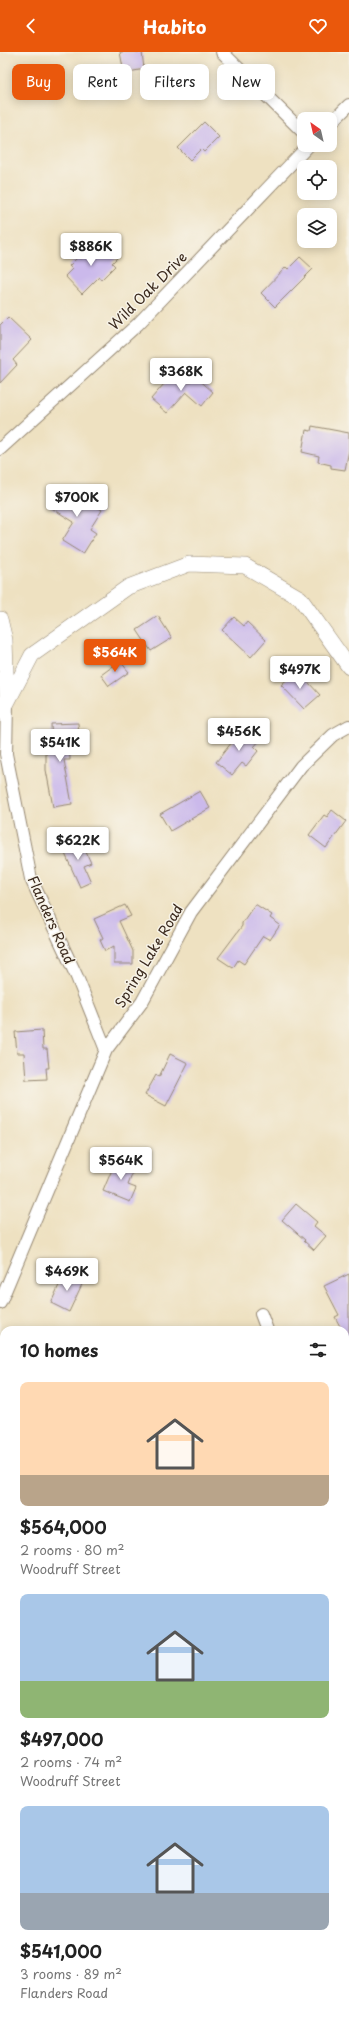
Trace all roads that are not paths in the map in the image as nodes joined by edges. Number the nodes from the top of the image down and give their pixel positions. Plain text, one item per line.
1 (222, 52) edge
2 (349, 105) edge
3 (337, 117) edge
4 (297, 127) edge
5 (302, 152) edge
6 (0, 449) edge
7 (0, 619) edge
8 (349, 667) edge
9 (4, 708) edge
10 (349, 726) edge
11 (106, 1050) junction
12 (0, 1303) edge
13 (261, 1314) dead end
14 (266, 1326) edge

1 - 4 street
2 - 3 street
5 - 6 street, Wild Oak Drive
7 - 9 street, Flanders Road
8 - 9 street
9 - 11 street, Flanders Road
10 - 11 street, Spring Lake Road
11 - 12 street, Spring Lake Road
13 - 14 street

